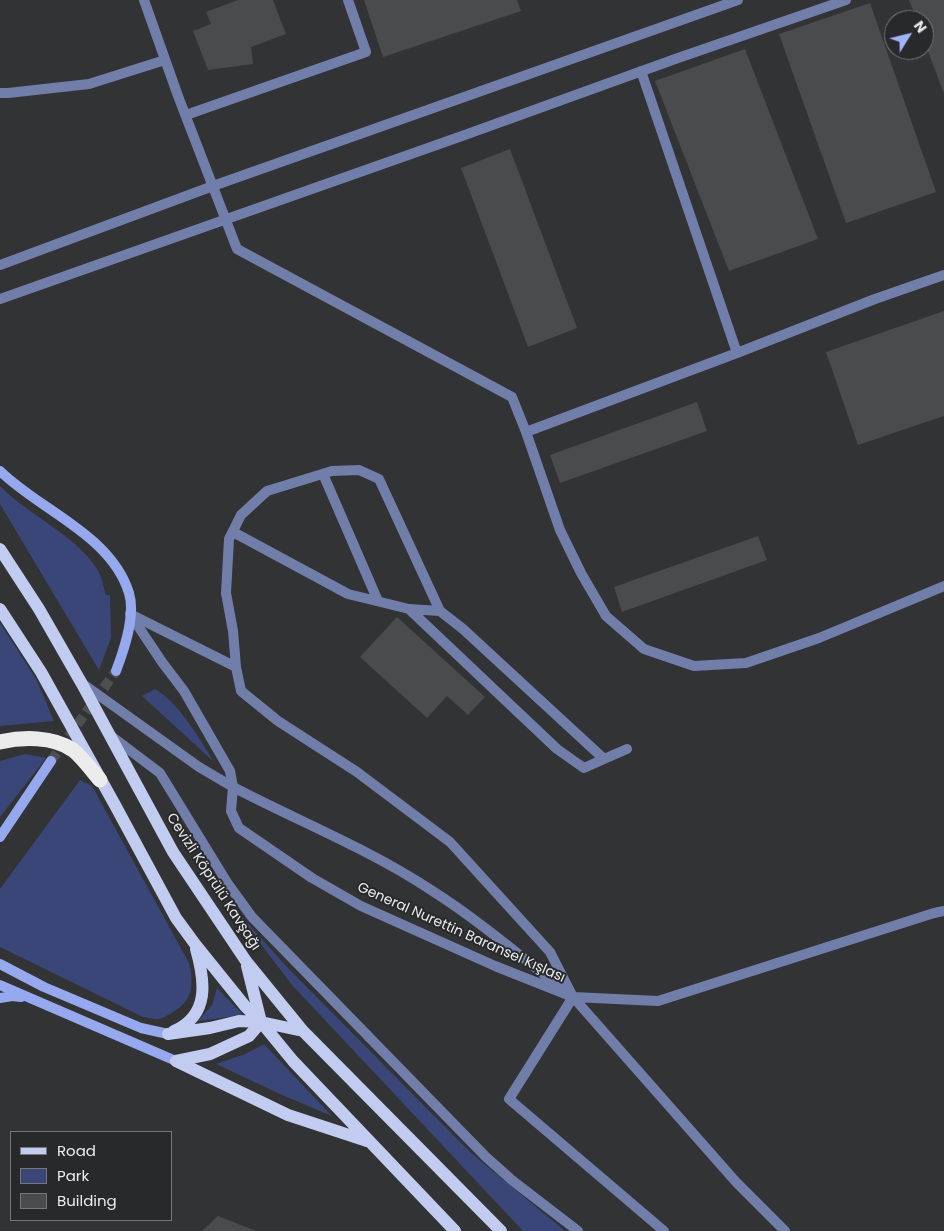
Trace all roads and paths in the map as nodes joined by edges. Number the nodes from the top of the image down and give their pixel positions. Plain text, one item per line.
1 (144, 0) edge
2 (348, 0) edge
3 (738, 0) edge
4 (846, 0) edge
5 (165, 60) junction
6 (641, 71) junction
7 (0, 93) edge
8 (186, 115) junction
9 (213, 186) junction
10 (226, 220) junction
11 (0, 265) edge
12 (944, 275) edge
13 (0, 299) edge
14 (737, 353) junction
15 (526, 432) junction
16 (0, 471) edge
17 (323, 474) junction
18 (233, 532) junction
19 (0, 549) edge
20 (944, 586) edge
21 (378, 601) junction
22 (0, 609) edge
23 (410, 609) junction
24 (440, 611) junction
25 (130, 614) junction
26 (236, 667) junction
27 (116, 671) tunnel mouth
28 (82, 684) junction
29 (110, 736) junction
30 (0, 742) edge
31 (627, 749) dead end
32 (604, 759) junction
33 (51, 761) tunnel mouth
34 (100, 780) junction
35 (232, 787) junction
36 (0, 838) edge
37 (944, 911) edge
38 (195, 944) junction
39 (246, 961) junction
40 (0, 964) edge
41 (0, 985) edge
42 (573, 997) junction
43 (0, 998) edge
44 (28, 998) junction
45 (261, 1022) junction
46 (303, 1030) junction
47 (168, 1034) junction
48 (176, 1062) junction
49 (368, 1141) junction
50 (455, 1231) edge
51 (501, 1231) edge
52 (578, 1231) edge
53 (664, 1231) edge
54 (785, 1231) edge

1 - 5 street
2 - 8 street
3 - 9 street
4 - 6 street
5 - 7 street
5 - 8 street
6 - 10 street
6 - 14 street
8 - 9 street
9 - 10 street
9 - 11 street
10 - 13 street
10 - 15 street
12 - 14 street
14 - 15 street
15 - 20 street
16 - 25 main road
17 - 18 street
17 - 21 street
17 - 24 street
18 - 21 street
18 - 26 street
19 - 28 main road, Cevizli Köprülü Kavşağı
21 - 23 street
22 - 34 main road
23 - 24 street
23 - 32 street
24 - 32 street
25 - 26 street
25 - 27 main road
25 - 35 street
26 - 42 street
28 - 29 main road, Cevizli Köprülü Kavşağı
28 - 35 street, General Nurettin Baransel Kışlası
29 - 39 main road, Cevizli Köprülü Kavşağı
29 - 52 street
30 - 34 highway
31 - 32 street
33 - 36 main road
34 - 38 main road
35 - 42 street, General Nurettin Baransel Kışlası
35 - 42 street, General Nurettin Baransel Kışlası
37 - 42 street
38 - 45 main road
38 - 47 main road
39 - 45 main road
39 - 46 main road, Cevizli Köprülü Kavşağı
40 - 47 main road
41 - 44 main road
42 - 53 street
42 - 54 street
43 - 44 main road
44 - 48 main road
45 - 46 main road
45 - 47 main road
45 - 48 main road
45 - 49 main road
46 - 51 main road, Cevizli Köprülü Kavşağı
48 - 49 main road
49 - 50 main road

